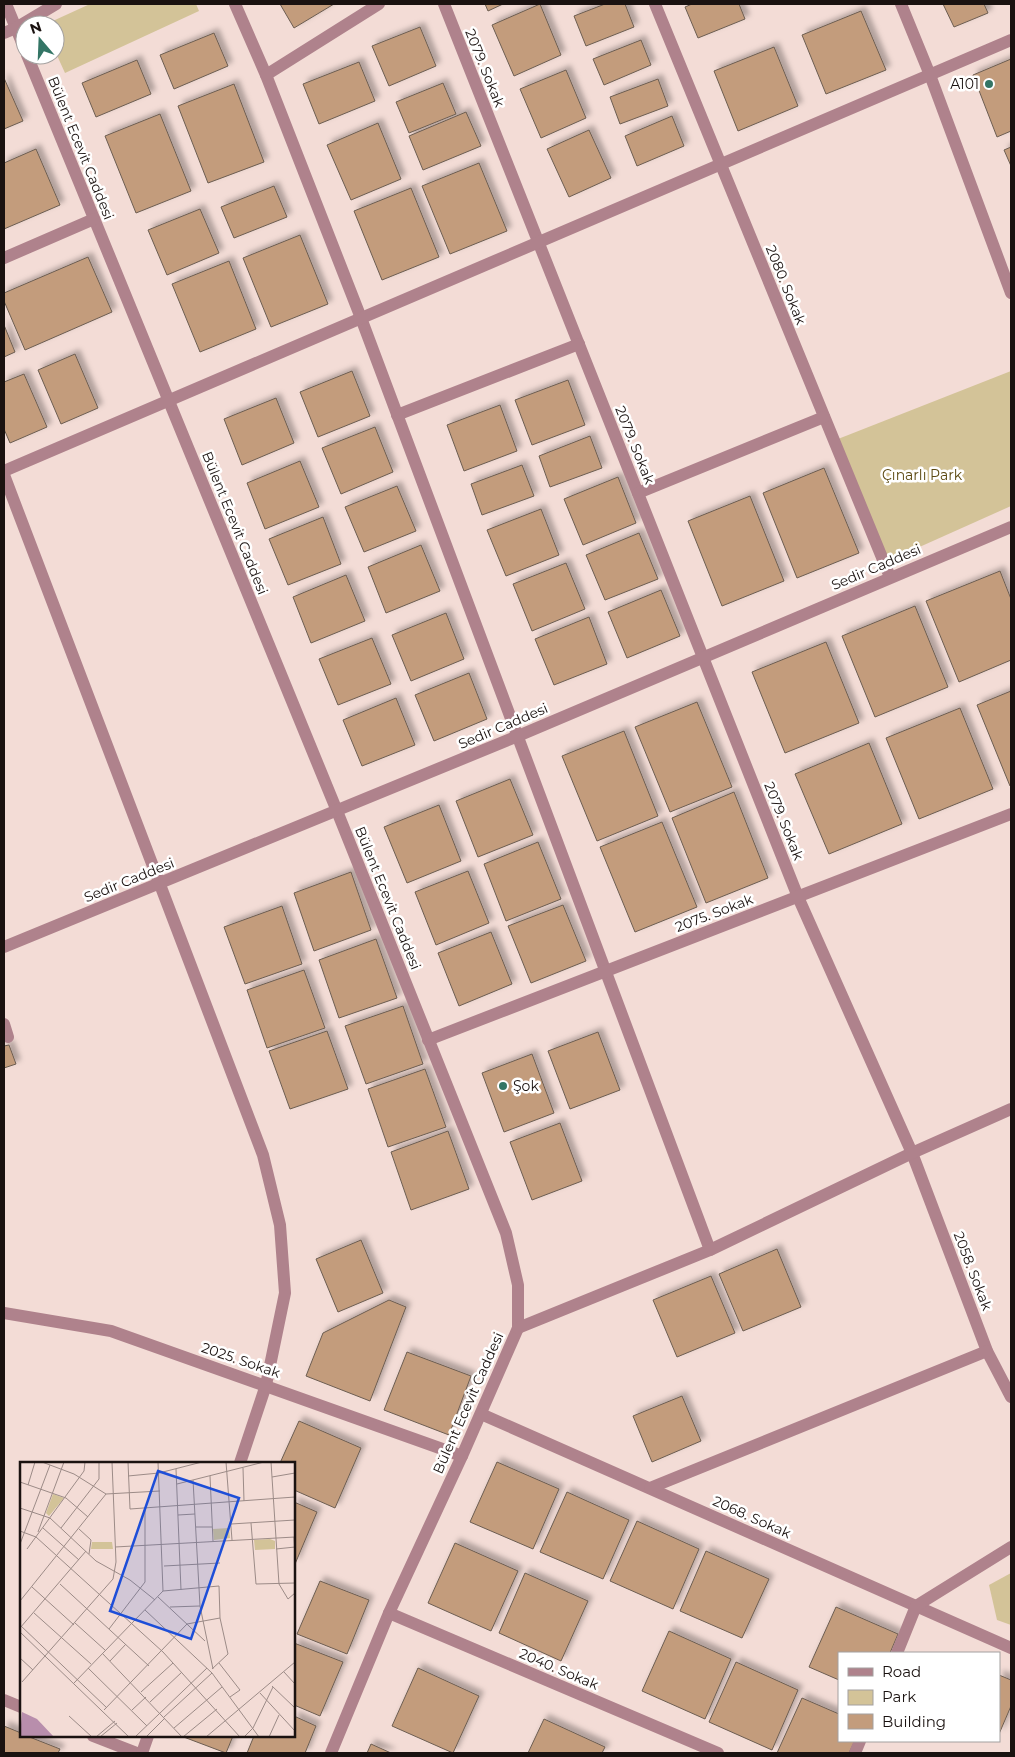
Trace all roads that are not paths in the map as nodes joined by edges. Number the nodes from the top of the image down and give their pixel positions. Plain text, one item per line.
1 (6, 4) edge
2 (56, 4) edge
3 (235, 4) edge
4 (379, 4) edge
5 (444, 4) edge
6 (655, 4) edge
7 (901, 4) edge
8 (38, 15) edge
9 (15, 26) edge
10 (1011, 40) edge
11 (31, 65) edge
12 (266, 75) junction
13 (930, 76) junction
14 (720, 163) junction
15 (94, 219) junction
16 (538, 242) junction
17 (4, 258) edge
18 (1011, 293) edge
19 (361, 318) junction
20 (579, 344) junction
21 (168, 401) junction
22 (398, 415) junction
23 (824, 417) junction
24 (4, 473) edge
25 (638, 492) junction
26 (1011, 527) edge
27 (890, 577) junction
28 (703, 656) junction
29 (518, 736) junction
30 (337, 811) junction
31 (1011, 814) edge
32 (160, 883) junction
33 (798, 896) junction
34 (4, 947) edge
35 (605, 972) junction
36 (4, 1024) edge
37 (8, 1037) dead end
38 (428, 1040) junction
39 (1011, 1109) edge
40 (912, 1153) junction
41 (710, 1250) junction
42 (4, 1313) edge
43 (518, 1328) junction
44 (987, 1351) junction
45 (266, 1385) junction
46 (1011, 1397) edge
47 (481, 1414) junction
48 (462, 1456) junction
49 (240, 1462) edge
50 (650, 1488) junction
51 (1011, 1547) edge
52 (916, 1606) junction
53 (389, 1613) junction
54 (1011, 1648) edge
55 (897, 1652) edge
56 (4, 1700) edge
57 (20, 1707) edge
58 (96, 1737) edge
59 (148, 1737) edge
60 (137, 1753) edge
61 (142, 1753) edge
62 (331, 1753) edge
63 (718, 1753) edge

1 - 9 street
2 - 8 street
3 - 12 street
4 - 12 street
5 - 16 street, 2079. Sokak
6 - 14 street, 2080. Sokak
7 - 13 street
10 - 13 street
11 - 15 street, Bülent Ecevit Caddesi
12 - 19 street
13 - 14 street
13 - 18 street
14 - 16 street
14 - 23 street, 2080. Sokak
15 - 17 street
15 - 21 street, Bülent Ecevit Caddesi
16 - 19 street
16 - 20 street, 2079. Sokak
19 - 21 street
19 - 22 street
20 - 22 street
20 - 25 street, 2079. Sokak
21 - 24 street
21 - 30 street, Bülent Ecevit Caddesi
22 - 29 street
23 - 25 street
23 - 27 street, 2080. Sokak
24 - 32 street
25 - 28 street, 2079. Sokak
26 - 27 street, Sedir Caddesi
27 - 28 street, Sedir Caddesi
28 - 29 street, Sedir Caddesi
28 - 33 street, 2079. Sokak
29 - 30 street, Sedir Caddesi
29 - 35 street
30 - 32 street, Sedir Caddesi
30 - 38 street, Bülent Ecevit Caddesi
31 - 33 street, 2075. Sokak
32 - 34 street, Sedir Caddesi
32 - 45 street
33 - 35 street, 2075. Sokak
33 - 40 street, 2079. Sokak
35 - 38 street, 2075. Sokak
35 - 41 street
36 - 37 street
38 - 43 street, Bülent Ecevit Caddesi
39 - 40 street
40 - 41 street
40 - 44 street, 2058. Sokak
41 - 43 street
42 - 45 street, 2025. Sokak
43 - 47 street, Bülent Ecevit Caddesi
44 - 46 street, 2058. Sokak
44 - 50 street
45 - 48 street, 2025. Sokak
45 - 49 street
47 - 48 street, Bülent Ecevit Caddesi
47 - 50 street, 2068. Sokak
48 - 53 street, Bülent Ecevit Caddesi
50 - 52 street, 2068. Sokak
51 - 52 street
52 - 54 street, 2068. Sokak
52 - 55 street
53 - 62 street, Bülent Ecevit Caddesi
53 - 63 street, 2040. Sokak
56 - 57 street
58 - 60 street
59 - 61 street

